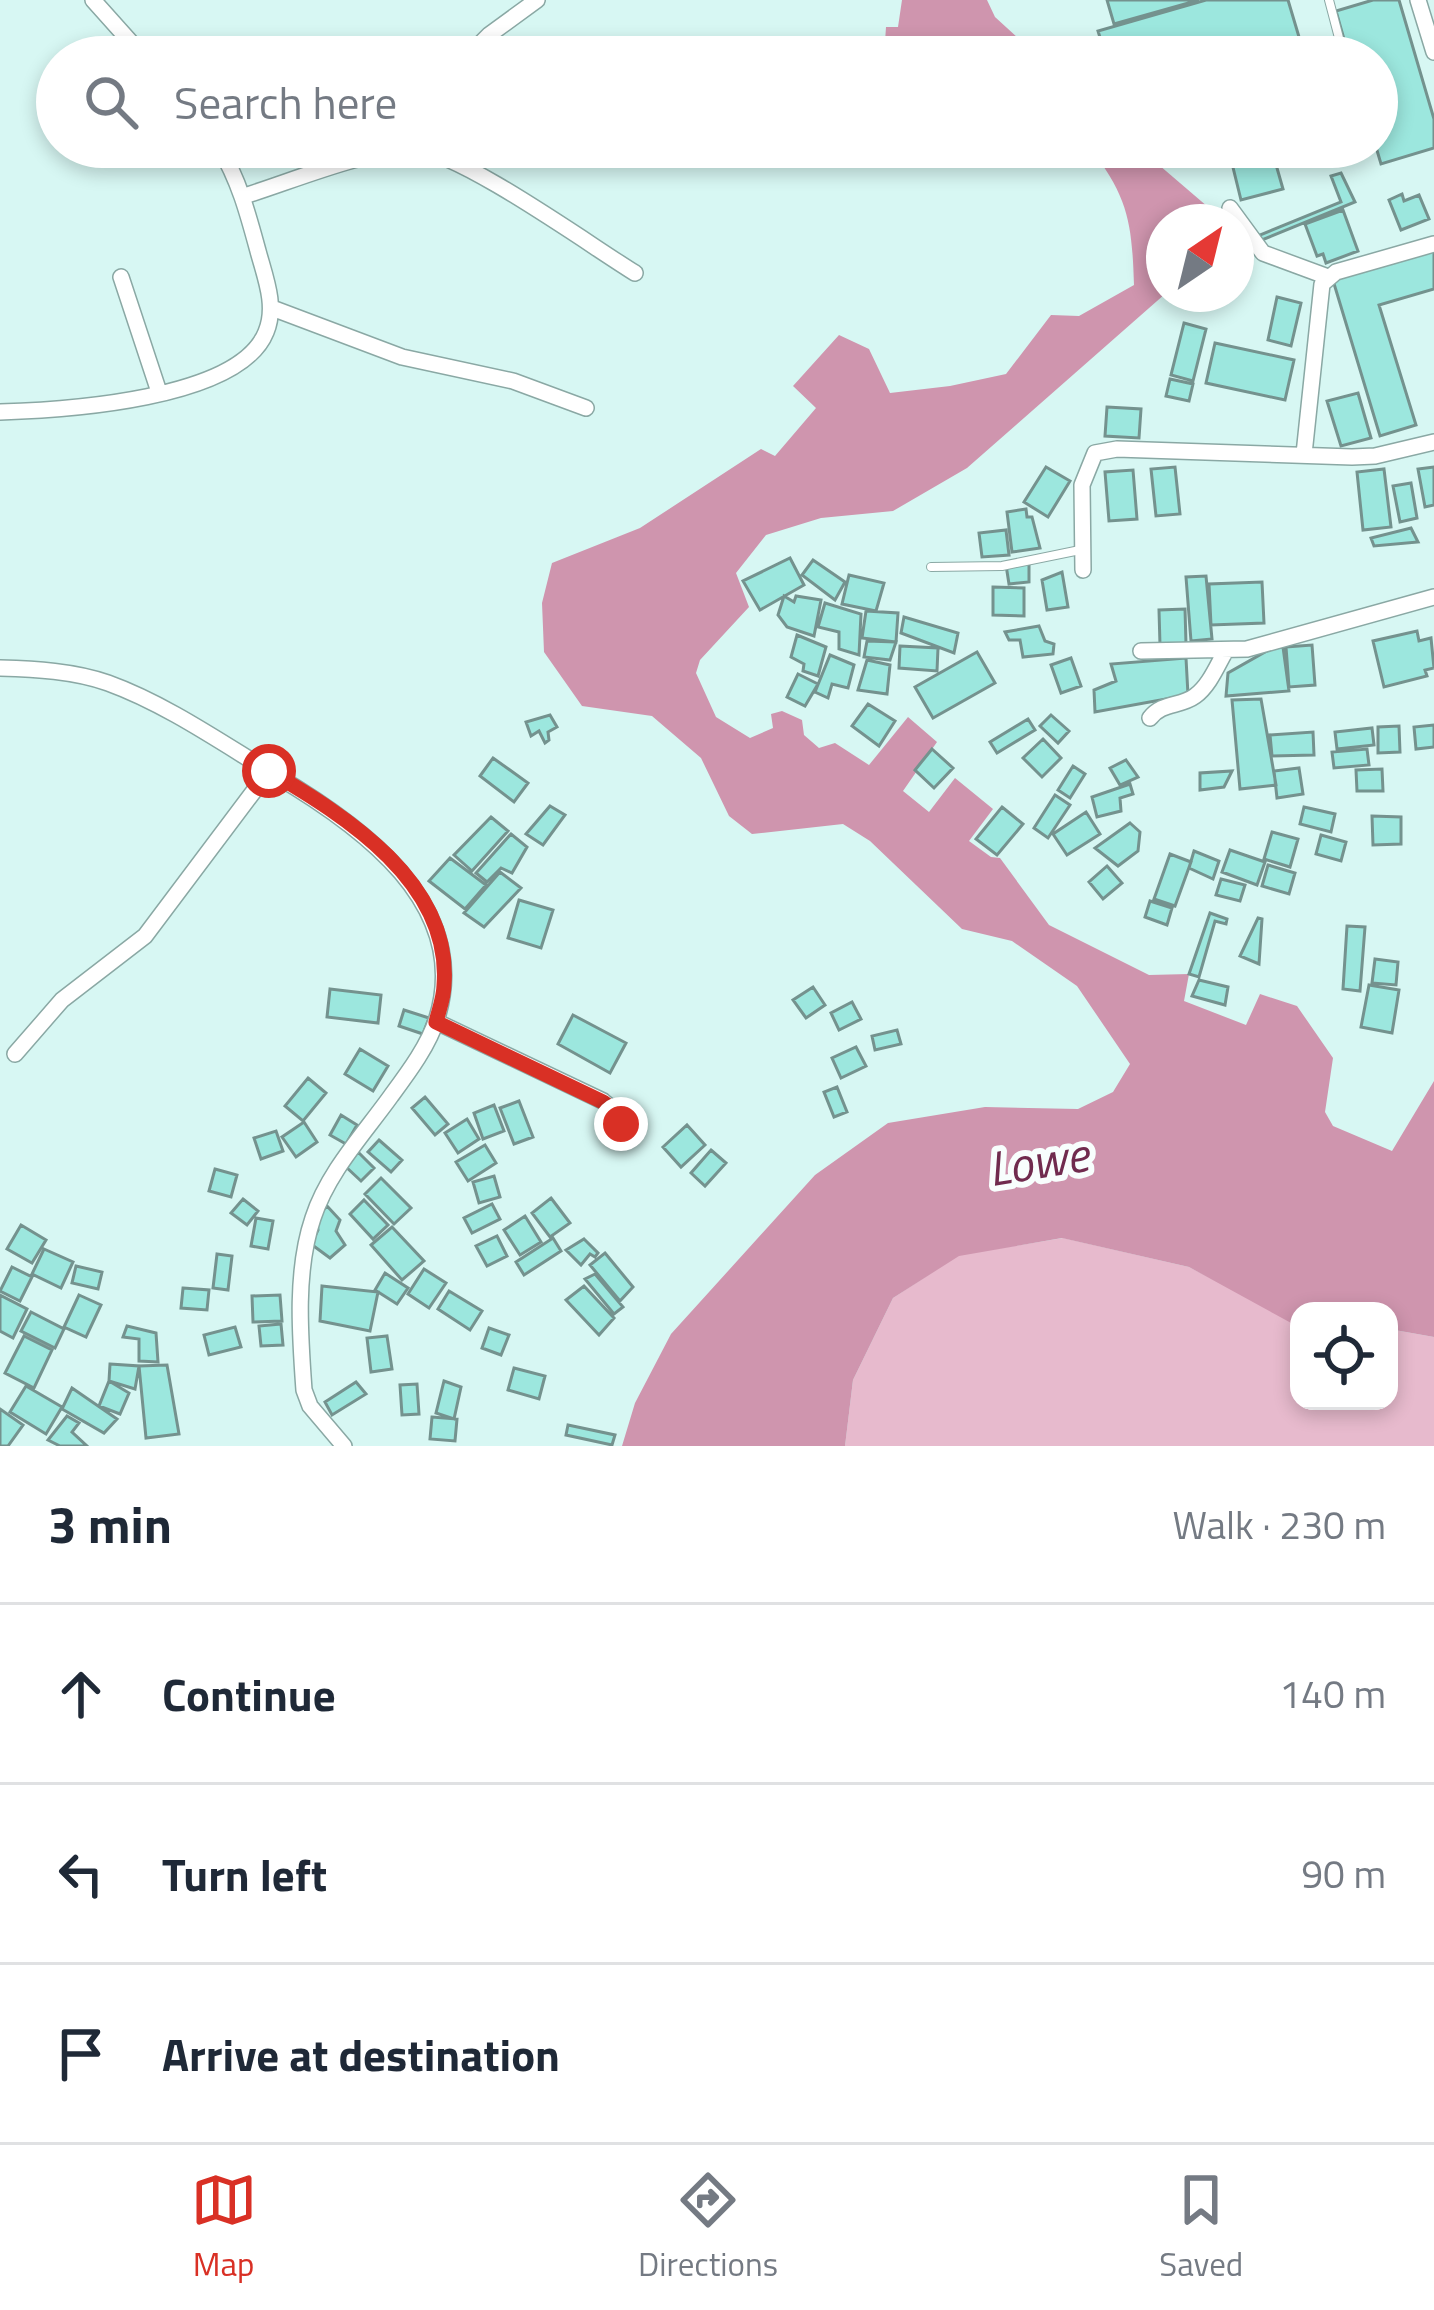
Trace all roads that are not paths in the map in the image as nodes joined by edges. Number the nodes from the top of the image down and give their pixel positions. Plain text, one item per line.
1 (93, 0) edge
2 (537, 0) edge
3 (1329, 0) edge
4 (1418, 0) edge
5 (125, 36) edge
6 (488, 36) edge
7 (1339, 36) edge
8 (1434, 52) edge
9 (230, 168) edge
10 (333, 168) edge
11 (466, 168) edge
12 (244, 196) junction
13 (1254, 241) edge
14 (1434, 244) edge
15 (635, 273) dead end
16 (121, 277) dead end
17 (1328, 277) junction
18 (272, 308) junction
19 (159, 392) junction
20 (586, 408) dead end
21 (0, 412) edge
22 (1434, 442) edge
23 (1304, 454) junction
24 (1082, 550) junction
25 (931, 567) dead end
26 (1083, 571) dead end
27 (1434, 597) edge
28 (1141, 652) dead end
29 (1225, 652) junction
30 (0, 668) edge
31 (1150, 718) dead end
32 (269, 771) junction
33 (436, 1022) junction
34 (15, 1054) dead end
35 (621, 1124) dead end
36 (344, 1446) edge

1 - 5 street
2 - 6 street
3 - 7 lane
4 - 8 street
9 - 12 street
10 - 12 street
11 - 15 street
12 - 18 street
13 - 17 street
14 - 17 street
16 - 19 street
17 - 23 street
18 - 19 street
18 - 20 street
19 - 21 street
22 - 23 street
23 - 24 street
24 - 25 lane
24 - 26 street
27 - 29 street
28 - 29 street
29 - 31 street
30 - 32 street
32 - 33 street
32 - 34 street
33 - 35 street
33 - 36 street

